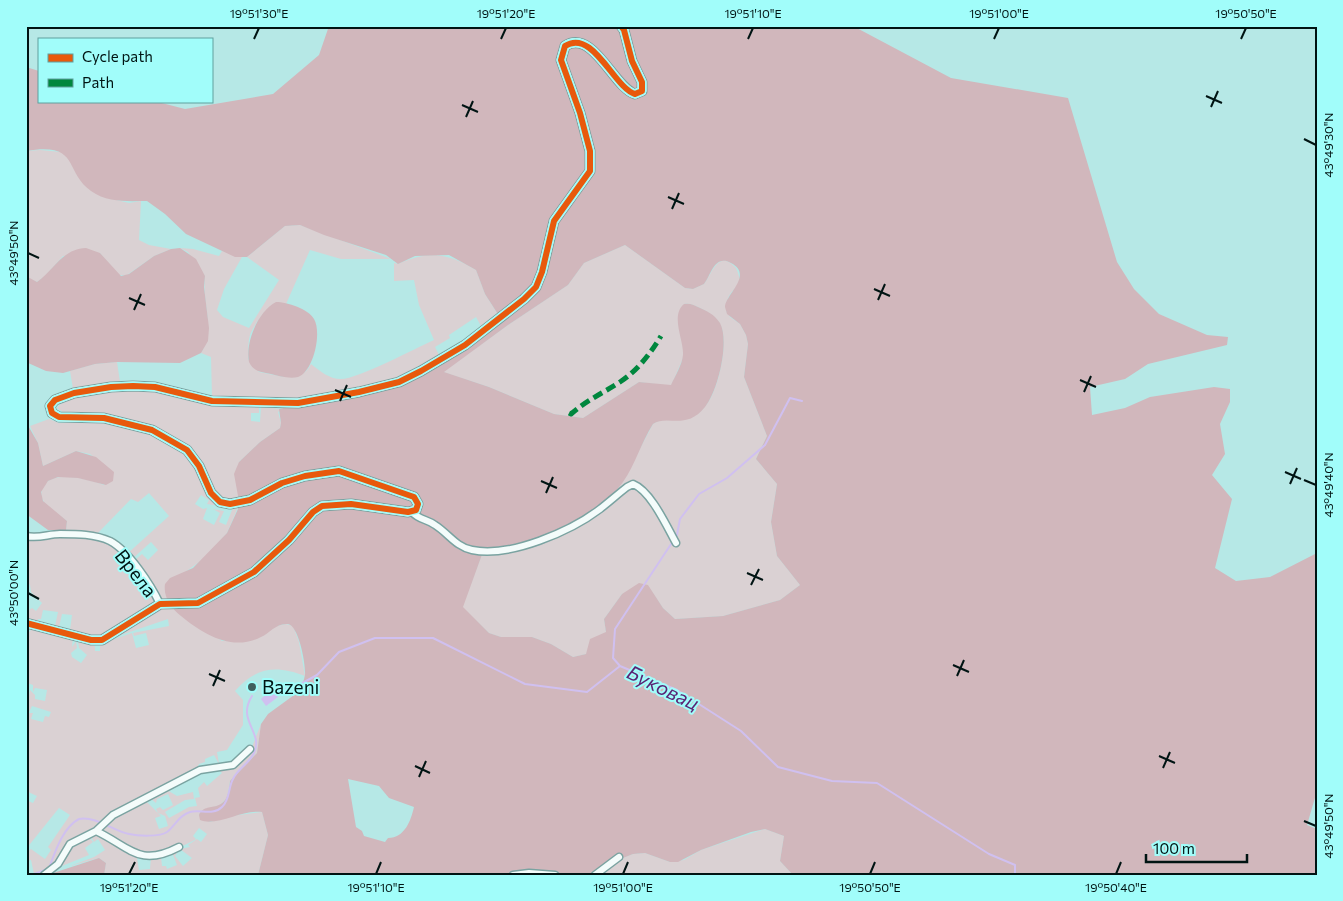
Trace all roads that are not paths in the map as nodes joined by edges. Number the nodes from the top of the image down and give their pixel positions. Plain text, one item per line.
1 (621, 26) edge
2 (412, 512) junction
3 (26, 536) edge
4 (675, 541) dead end
5 (160, 604) junction
6 (26, 623) edge
7 (250, 749) dead end
8 (101, 826) junction
9 (179, 847) dead end
10 (619, 857) dead end
11 (44, 875) edge
12 (513, 875) edge
13 (555, 875) edge
14 (595, 875) edge

1 - 2 street
2 - 4 street
2 - 5 street
3 - 5 street, Врела
5 - 6 street, Врела
7 - 8 street
8 - 9 street
8 - 11 street
10 - 14 street
12 - 13 street

